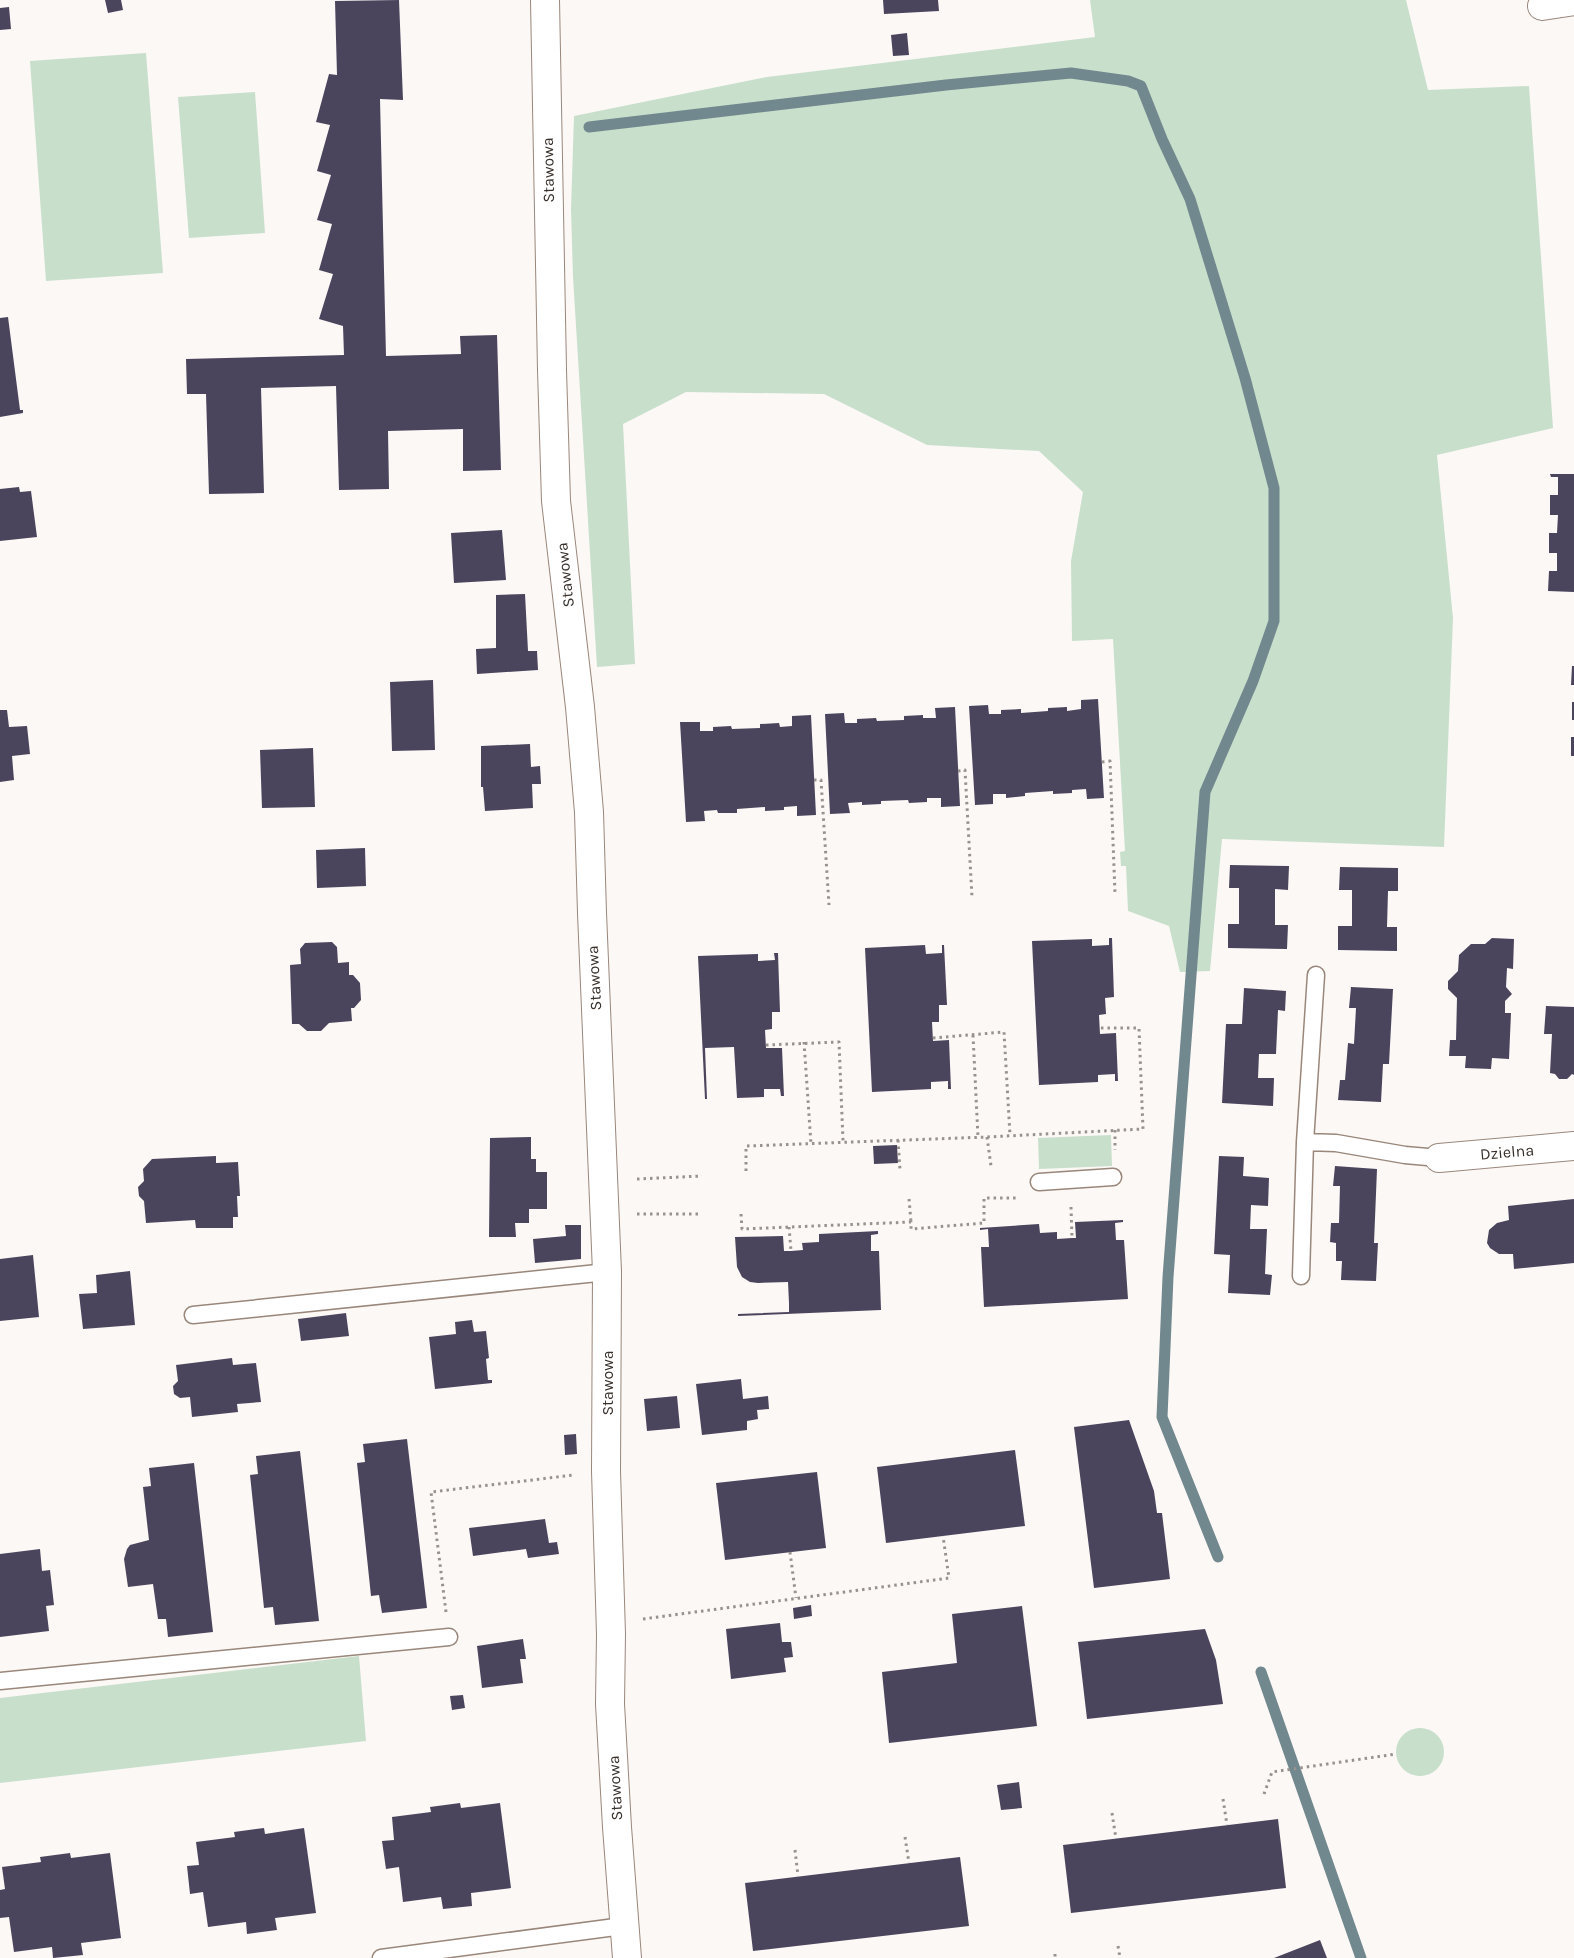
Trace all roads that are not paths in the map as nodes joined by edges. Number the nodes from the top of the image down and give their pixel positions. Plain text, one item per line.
1 (545, 0) edge
2 (1574, 1) edge
3 (1542, 6) dead end
4 (1316, 975) dead end
5 (1305, 1142) junction
6 (1574, 1146) edge
7 (1439, 1158) joint
8 (1113, 1177) dead end
9 (1039, 1182) dead end
10 (608, 1272) junction
11 (1301, 1276) dead end
12 (194, 1315) dead end
13 (449, 1636) road end
14 (0, 1682) edge
15 (624, 1926) junction
16 (381, 1958) edge
17 (627, 1958) edge

1 - 10 street, Stawowa
2 - 3 street
4 - 5 lane
5 - 7 lane
5 - 11 lane
6 - 7 street, Dzielna
8 - 9 lane
10 - 12 lane
10 - 15 street, Stawowa
13 - 14 lane
15 - 16 lane
15 - 17 street, Stawowa

